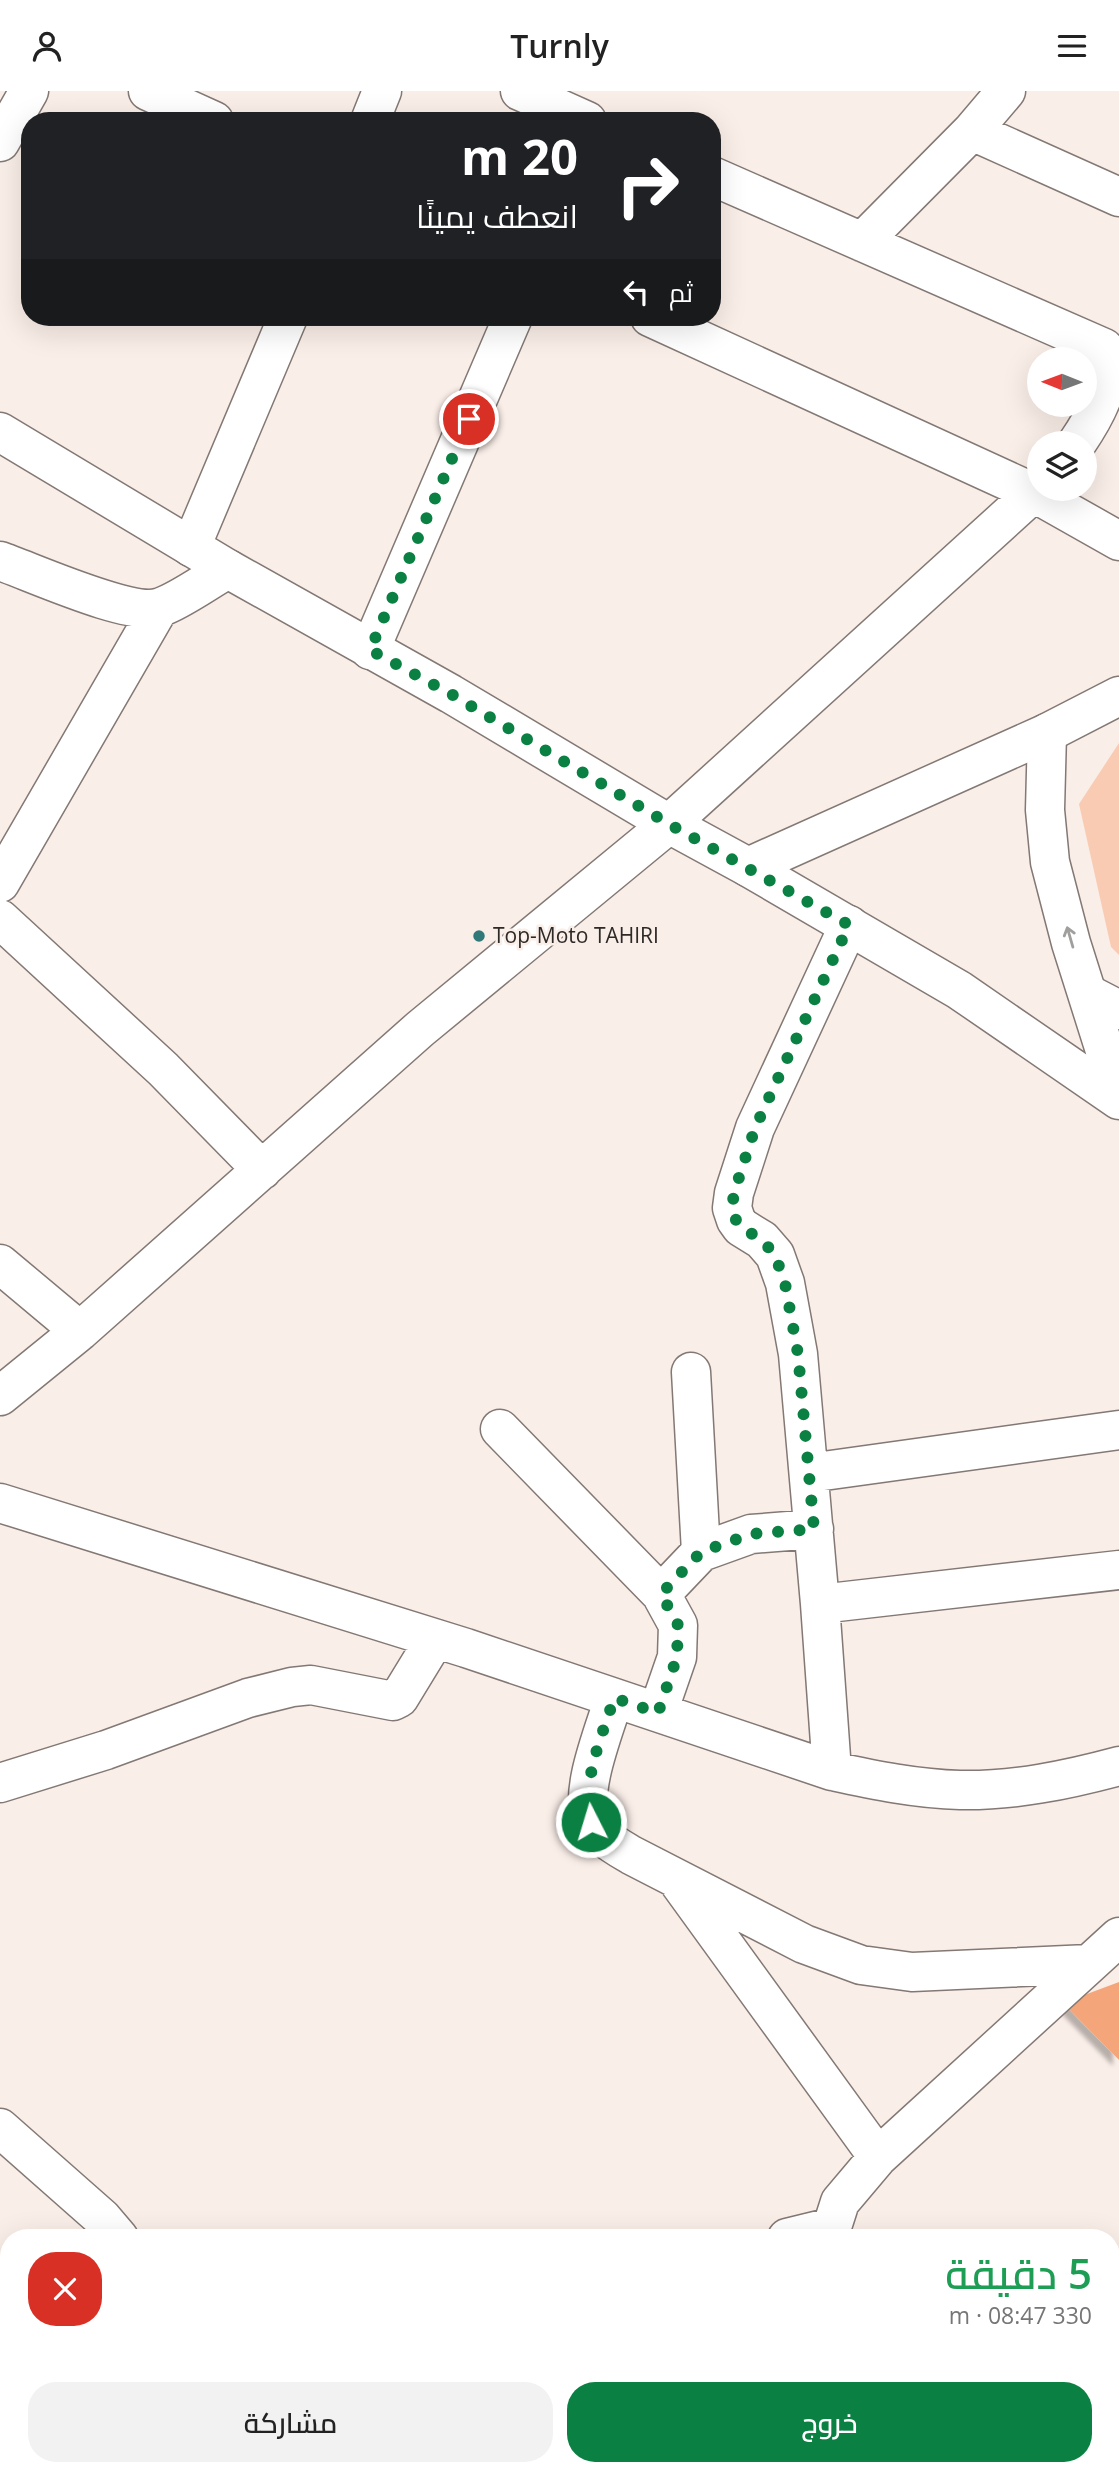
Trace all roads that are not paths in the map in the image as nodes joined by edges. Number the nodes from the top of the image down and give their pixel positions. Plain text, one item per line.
1 (29, 91) edge
2 (148, 91) edge
3 (382, 91) edge
4 (1006, 91) edge
5 (537, 105) edge
6 (194, 112) edge
7 (374, 112) edge
8 (559, 112) edge
9 (972, 131) junction
10 (0, 142) edge
11 (721, 180) edge
12 (1119, 197) edge
13 (862, 242) junction
14 (284, 326) edge
15 (509, 326) edge
16 (670, 326) edge
17 (1085, 431) edge
18 (0, 432) edge
19 (1027, 486) edge
20 (1027, 499) edge
21 (1055, 501) edge
22 (1119, 541) edge
23 (191, 547) junction
24 (0, 561) edge
25 (228, 569) junction
26 (159, 608) junction
27 (370, 650) junction
28 (1119, 695) edge
29 (1047, 733) junction
30 (669, 824) junction
31 (748, 867) junction
32 (0, 883) edge
33 (0, 919) edge
34 (849, 925) junction
35 (1103, 1002) edge
36 (1119, 1098) edge
37 (262, 1170) junction
38 (0, 1264) edge
39 (80, 1331) junction
40 (691, 1372) dead end
41 (0, 1396) edge
42 (500, 1429) dead end
43 (1119, 1430) edge
44 (809, 1472) junction
45 (0, 1503) edge
46 (814, 1529) junction
47 (701, 1552) junction
48 (1119, 1570) edge
49 (661, 1594) junction
50 (820, 1604) junction
51 (435, 1639) junction
52 (614, 1698) junction
53 (658, 1713) junction
54 (1119, 1766) edge
55 (832, 1771) junction
56 (0, 1783) edge
57 (675, 1878) junction
58 (1119, 1937) edge
59 (1089, 1964) junction
60 (0, 2128) edge
61 (878, 2157) junction
62 (111, 2229) edge
63 (833, 2229) edge

1 - 10 street
2 - 6 street
3 - 7 street
4 - 9 street
5 - 8 street
9 - 12 street
9 - 13 street
11 - 13 street
13 - 17 street
14 - 23 street
15 - 27 street
16 - 19 street
18 - 23 street
20 - 30 street
21 - 22 street
23 - 25 street
24 - 26 street
25 - 26 street
25 - 27 street
26 - 32 street
27 - 30 street
28 - 29 street
29 - 31 street
35 -> 29 street
30 - 31 street
30 - 37 street
31 - 34 street
33 - 37 street
34 - 36 street
34 - 44 street
35 - 36 street
37 - 39 street
38 - 39 street
39 - 41 street
40 - 47 street
42 - 49 street
43 - 44 street
44 - 46 street
45 - 51 street
46 - 47 street
46 - 50 street
47 - 49 street
48 - 50 street
49 - 53 street
50 - 55 street
51 - 52 street
51 - 56 street
52 - 53 street
52 - 57 street
53 - 55 street
54 - 55 street
57 - 59 street
57 - 61 street
58 - 59 street
59 - 61 street
60 - 62 street
61 - 63 street

